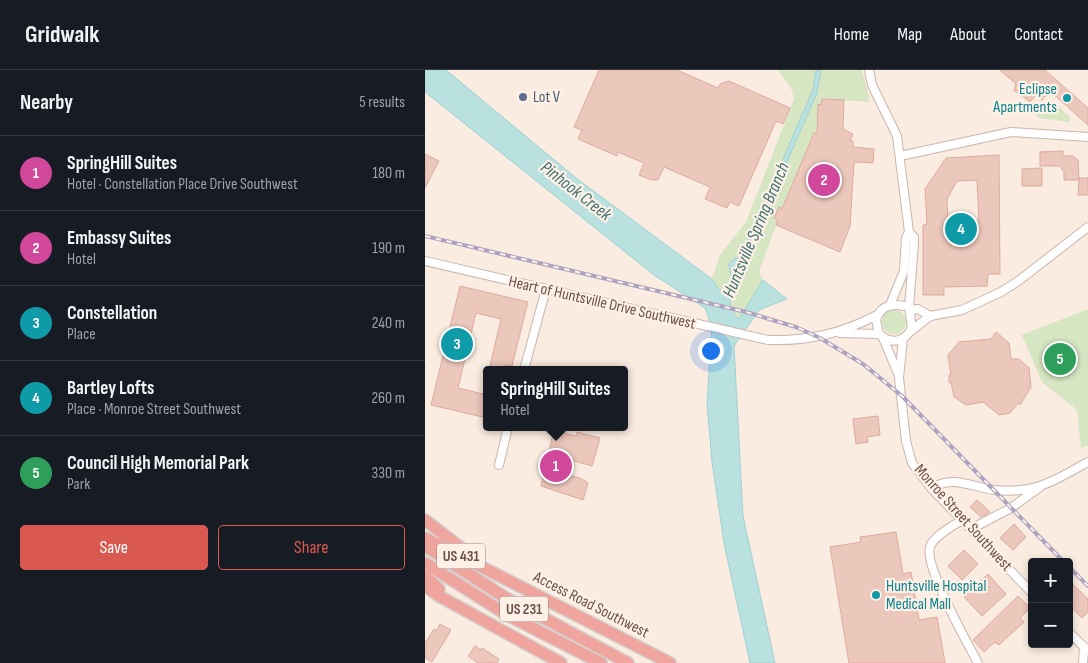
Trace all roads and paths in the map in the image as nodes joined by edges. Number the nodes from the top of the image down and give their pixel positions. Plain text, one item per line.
1 (869, 70) edge
2 (1088, 137) edge
3 (900, 156) junction
4 (1088, 227) edge
5 (909, 232) junction
6 (425, 261) edge
7 (546, 289) junction
8 (890, 305) junction
9 (910, 308) junction
10 (877, 315) junction
11 (930, 316) junction
12 (910, 332) junction
13 (838, 333) junction
14 (881, 336) junction
15 (903, 339) junction
16 (525, 366) edge
17 (899, 378) junction
18 (507, 431) edge
19 (1088, 462) edge
20 (499, 464) dead end
21 (1044, 485) junction
22 (932, 489) junction
23 (425, 520) edge
24 (962, 520) junction
25 (971, 530) junction
26 (425, 538) edge
27 (425, 546) edge
28 (425, 562) edge
29 (497, 574) junction
30 (425, 576) edge
31 (425, 586) edge
32 (1028, 589) edge
33 (463, 610) junction
34 (1073, 636) edge
35 (1086, 649) edge
36 (642, 650) junction
37 (561, 663) edge
38 (601, 663) edge
39 (628, 663) edge
40 (661, 663) edge
41 (670, 663) edge
42 (978, 663) edge
43 (1083, 663) edge

1 - 3 street
2 - 3 street
3 - 5 street
4 - 11 street
5 - 8 street
5 - 9 street
6 - 7 street, Heart of Huntsville Drive Southwest
7 - 13 street, Heart of Huntsville Drive Southwest
7 - 16 street
8 - 9 street
8 - 10 street
9 - 11 street
9 - 12 street
10 - 13 street, Heart of Huntsville Drive Southwest
10 - 14 street, Monroe Street Southwest
11 - 12 street
12 - 15 street
13 - 14 street, Heart of Huntsville Drive Southwest
14 - 15 street
14 - 17 street, Monroe Street Southwest
15 - 17 street, Monroe Street Southwest
17 - 22 street, Monroe Street Southwest
18 - 20 street
19 - 21 street
21 - 22 street
21 - 25 street
22 - 24 street, Monroe Street Southwest
23 - 29 highway
24 - 25 street, Monroe Street Southwest
24 - 42 street
25 - 32 street, Monroe Street Southwest
26 - 29 highway, US 431
27 - 39 highway, US 231
28 - 38 highway, US 231
29 - 36 highway, Access Road Southwest / US 431
30 - 33 highway, US 431
31 - 33 highway
33 - 37 highway, US 431
34 - 35 street
35 - 43 street
36 - 40 highway
36 - 41 highway, Access Road Southwest / US 431

